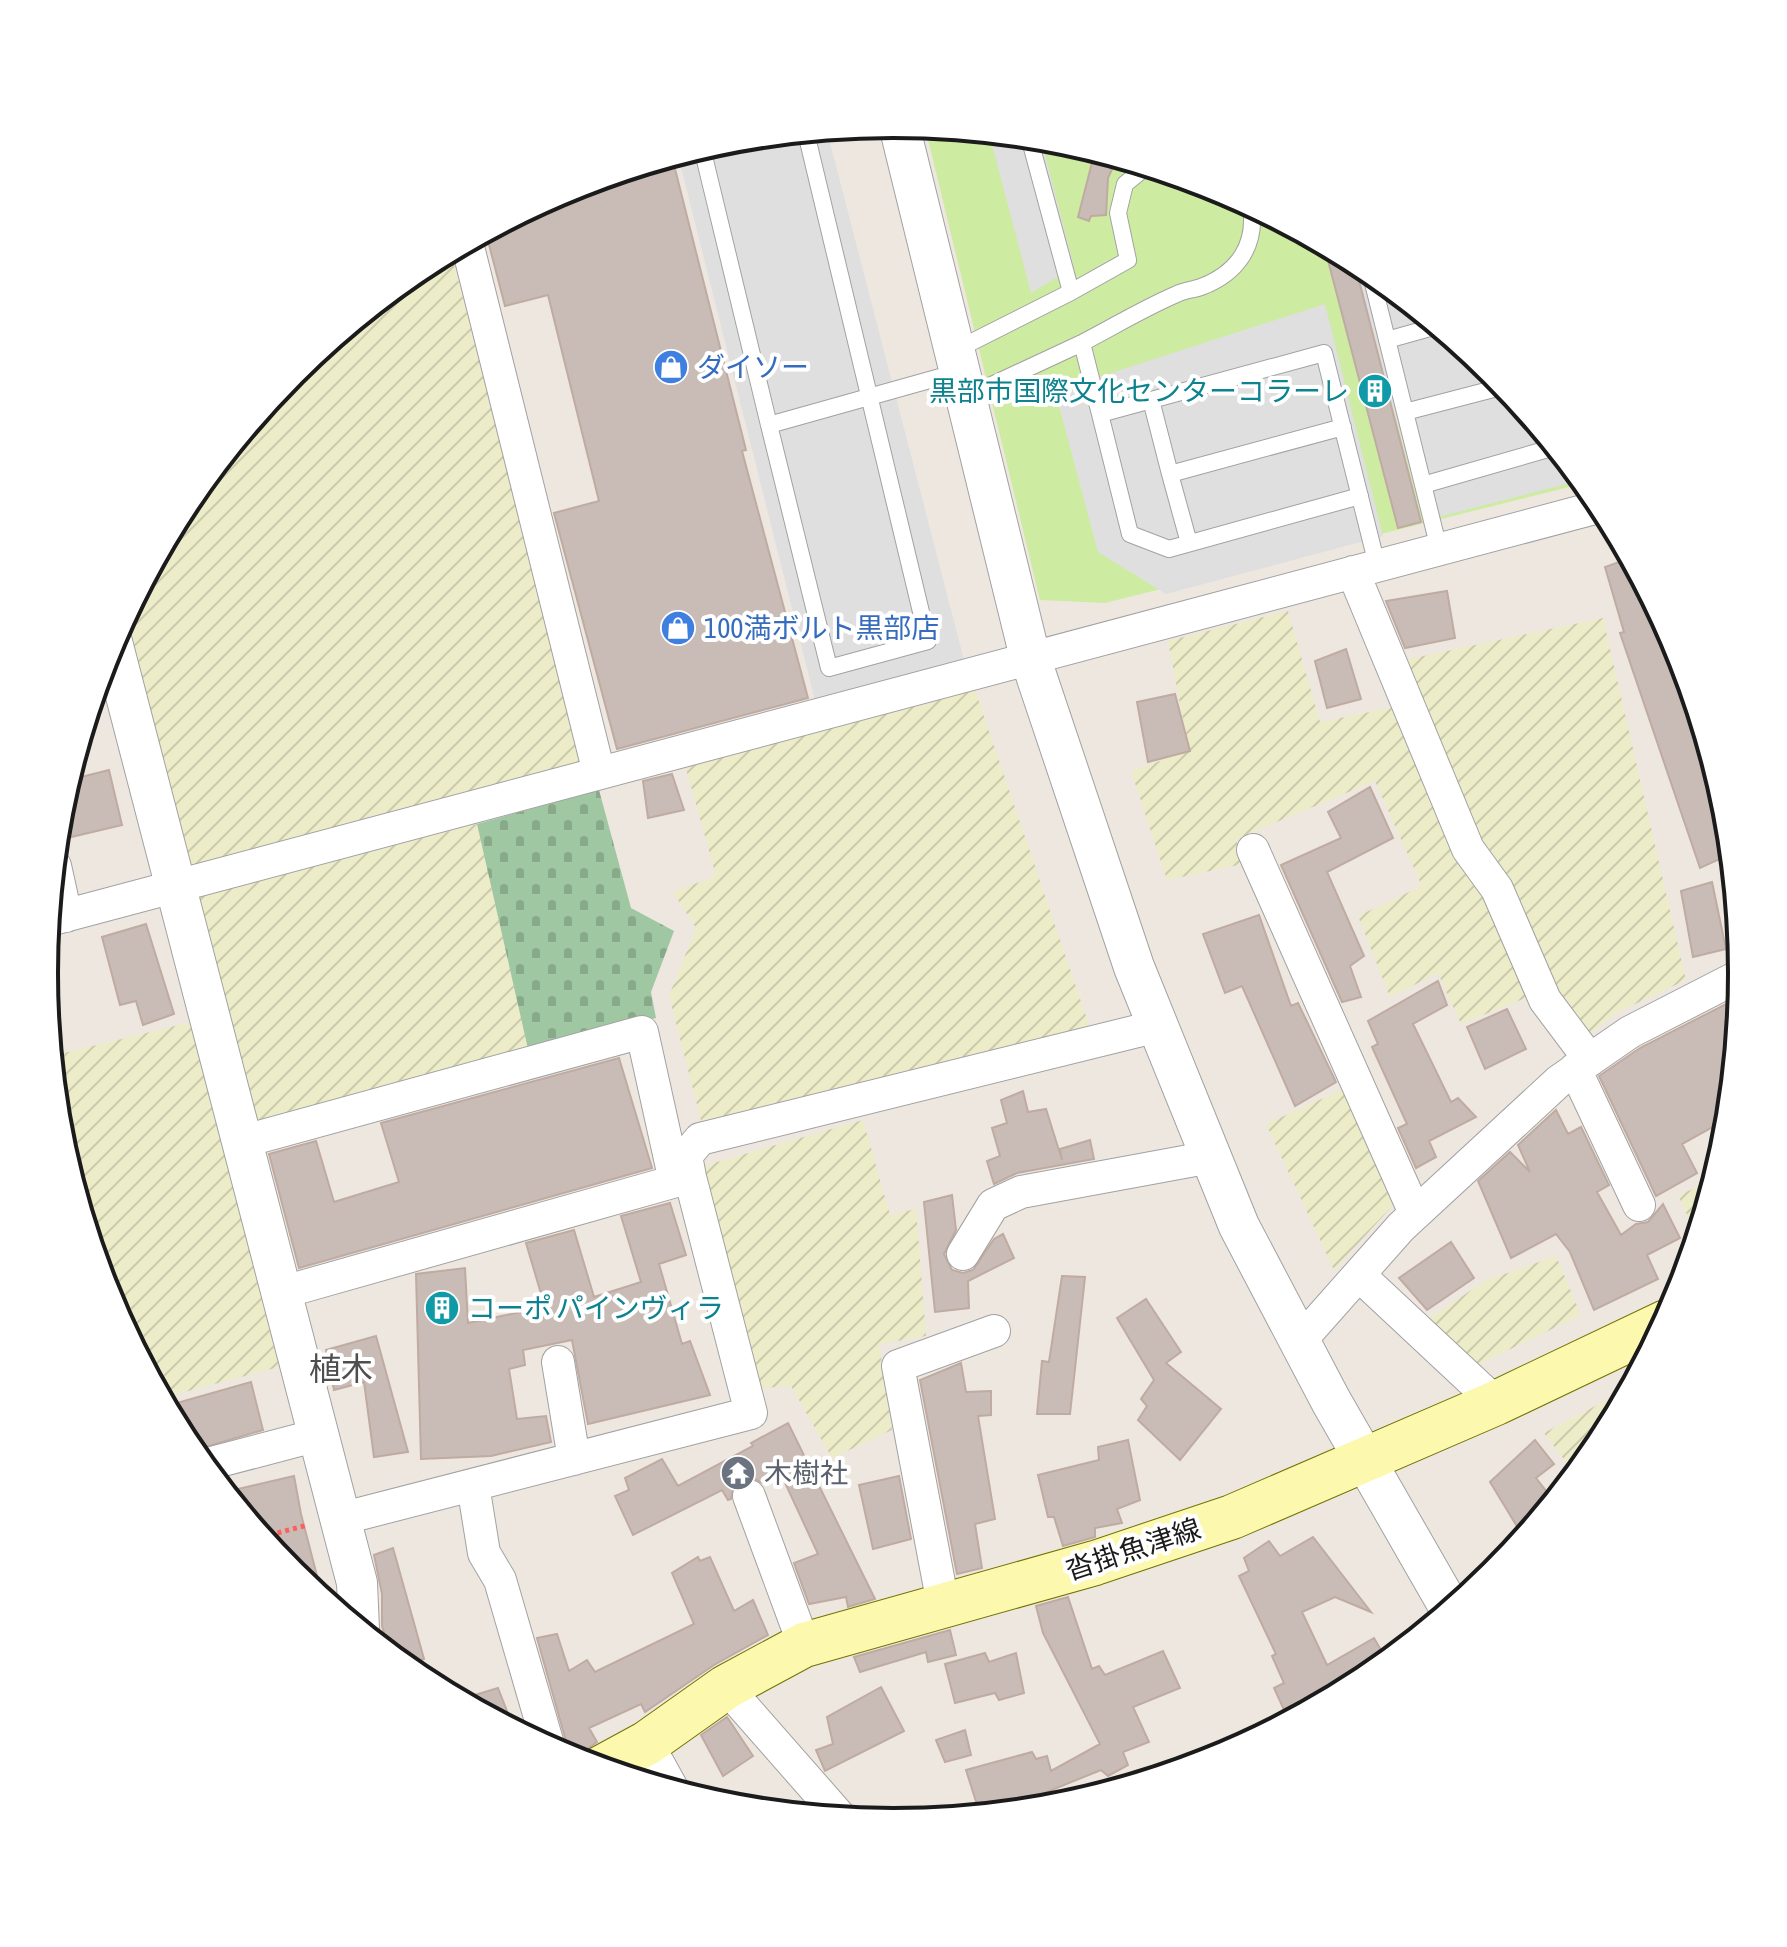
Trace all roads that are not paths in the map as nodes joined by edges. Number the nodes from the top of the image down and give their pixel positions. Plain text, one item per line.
1 (902, 138) edge
2 (808, 143) edge
3 (1033, 150) edge
4 (705, 160) edge
5 (1137, 174) edge
6 (1253, 220) edge
7 (470, 254) edge
8 (1375, 291) edge
9 (1071, 292) junction
10 (1425, 329) edge
11 (1387, 340) junction
12 (1082, 343) junction
13 (960, 373) junction
14 (1490, 390) edge
15 (870, 397) junction
16 (1151, 400) junction
17 (1405, 412) junction
18 (1100, 414) junction
19 (769, 425) junction
20 (1343, 427) junction
21 (1544, 450) edge
22 (1170, 474) junction
23 (1423, 485) junction
24 (1360, 496) junction
25 (1588, 510) edge
26 (1189, 543) junction
27 (1439, 549) junction
28 (1365, 568) junction
29 (1030, 657) junction
30 (118, 665) edge
31 (599, 773) junction
32 (1253, 850) dead end
33 (174, 888) junction
34 (60, 917) edge
35 (1729, 981) edge
36 (1158, 1026) junction
37 (1582, 1065) junction
38 (241, 1142) junction
39 (1211, 1157) junction
40 (682, 1179) junction
41 (1639, 1205) dead end
42 (1415, 1213) junction
43 (963, 1254) dead end
44 (1359, 1275) junction
45 (280, 1293) junction
46 (1649, 1330) edge
47 (994, 1331) dead end
48 (1299, 1342) junction
49 (558, 1362) dead end
50 (1496, 1403) junction
51 (318, 1435) junction
52 (574, 1459) junction
53 (1364, 1460) junction
54 (216, 1462) edge
55 (473, 1485) junction
56 (749, 1496) dead end
57 (329, 1521) junction
58 (1446, 1601) edge
59 (943, 1604) junction
60 (356, 1612) edge
61 (804, 1645) junction
62 (726, 1687) junction
63 (544, 1732) edge
64 (647, 1743) junction
65 (614, 1761) edge
66 (666, 1778) edge
67 (831, 1806) edge

1 - 13 street
2 - 15 lane
3 - 9 lane
4 - 19 lane
5 - 9 lane
6 - 12 lane
7 - 31 street
8 - 11 lane
9 - 13 lane
10 - 11 lane
11 - 17 lane
12 - 13 lane
12 - 18 lane
13 - 15 lane
13 - 29 street
14 - 17 lane
15 - 19 lane
15 - 19 lane
16 - 18 lane
16 - 20 lane
16 - 22 lane
17 - 23 lane
18 - 26 lane
20 - 22 lane
20 - 24 lane
21 - 23 lane
22 - 26 lane
23 - 27 lane
24 - 26 lane
24 - 28 lane
25 - 27 street
27 - 28 street
28 - 29 street
28 - 37 street
29 - 31 street
29 - 36 street
30 - 33 street
31 - 33 street
32 - 42 street
33 - 34 street
33 - 38 street
35 - 37 street
36 - 39 street
36 - 40 street
37 - 41 street
37 - 42 street
38 - 40 street
38 - 45 street
39 - 43 street
39 - 48 street
40 - 45 street
40 - 52 street
42 - 44 street
44 - 48 street
44 - 50 street
45 - 51 street
46 - 50 main road, 沓掛魚津線
47 - 59 street
48 - 53 street
49 - 52 street
50 - 53 main road, 沓掛魚津線
51 - 54 street
51 - 57 street
52 - 55 street
53 - 58 street
53 - 59 main road, 沓掛魚津線
55 - 57 street
55 - 63 street
56 - 61 street
57 - 60 street
59 - 61 main road, 沓掛魚津線
61 - 62 main road, 沓掛魚津線
62 - 64 main road, 沓掛魚津線
62 - 67 street
64 - 65 main road, 沓掛魚津線
64 - 66 street

